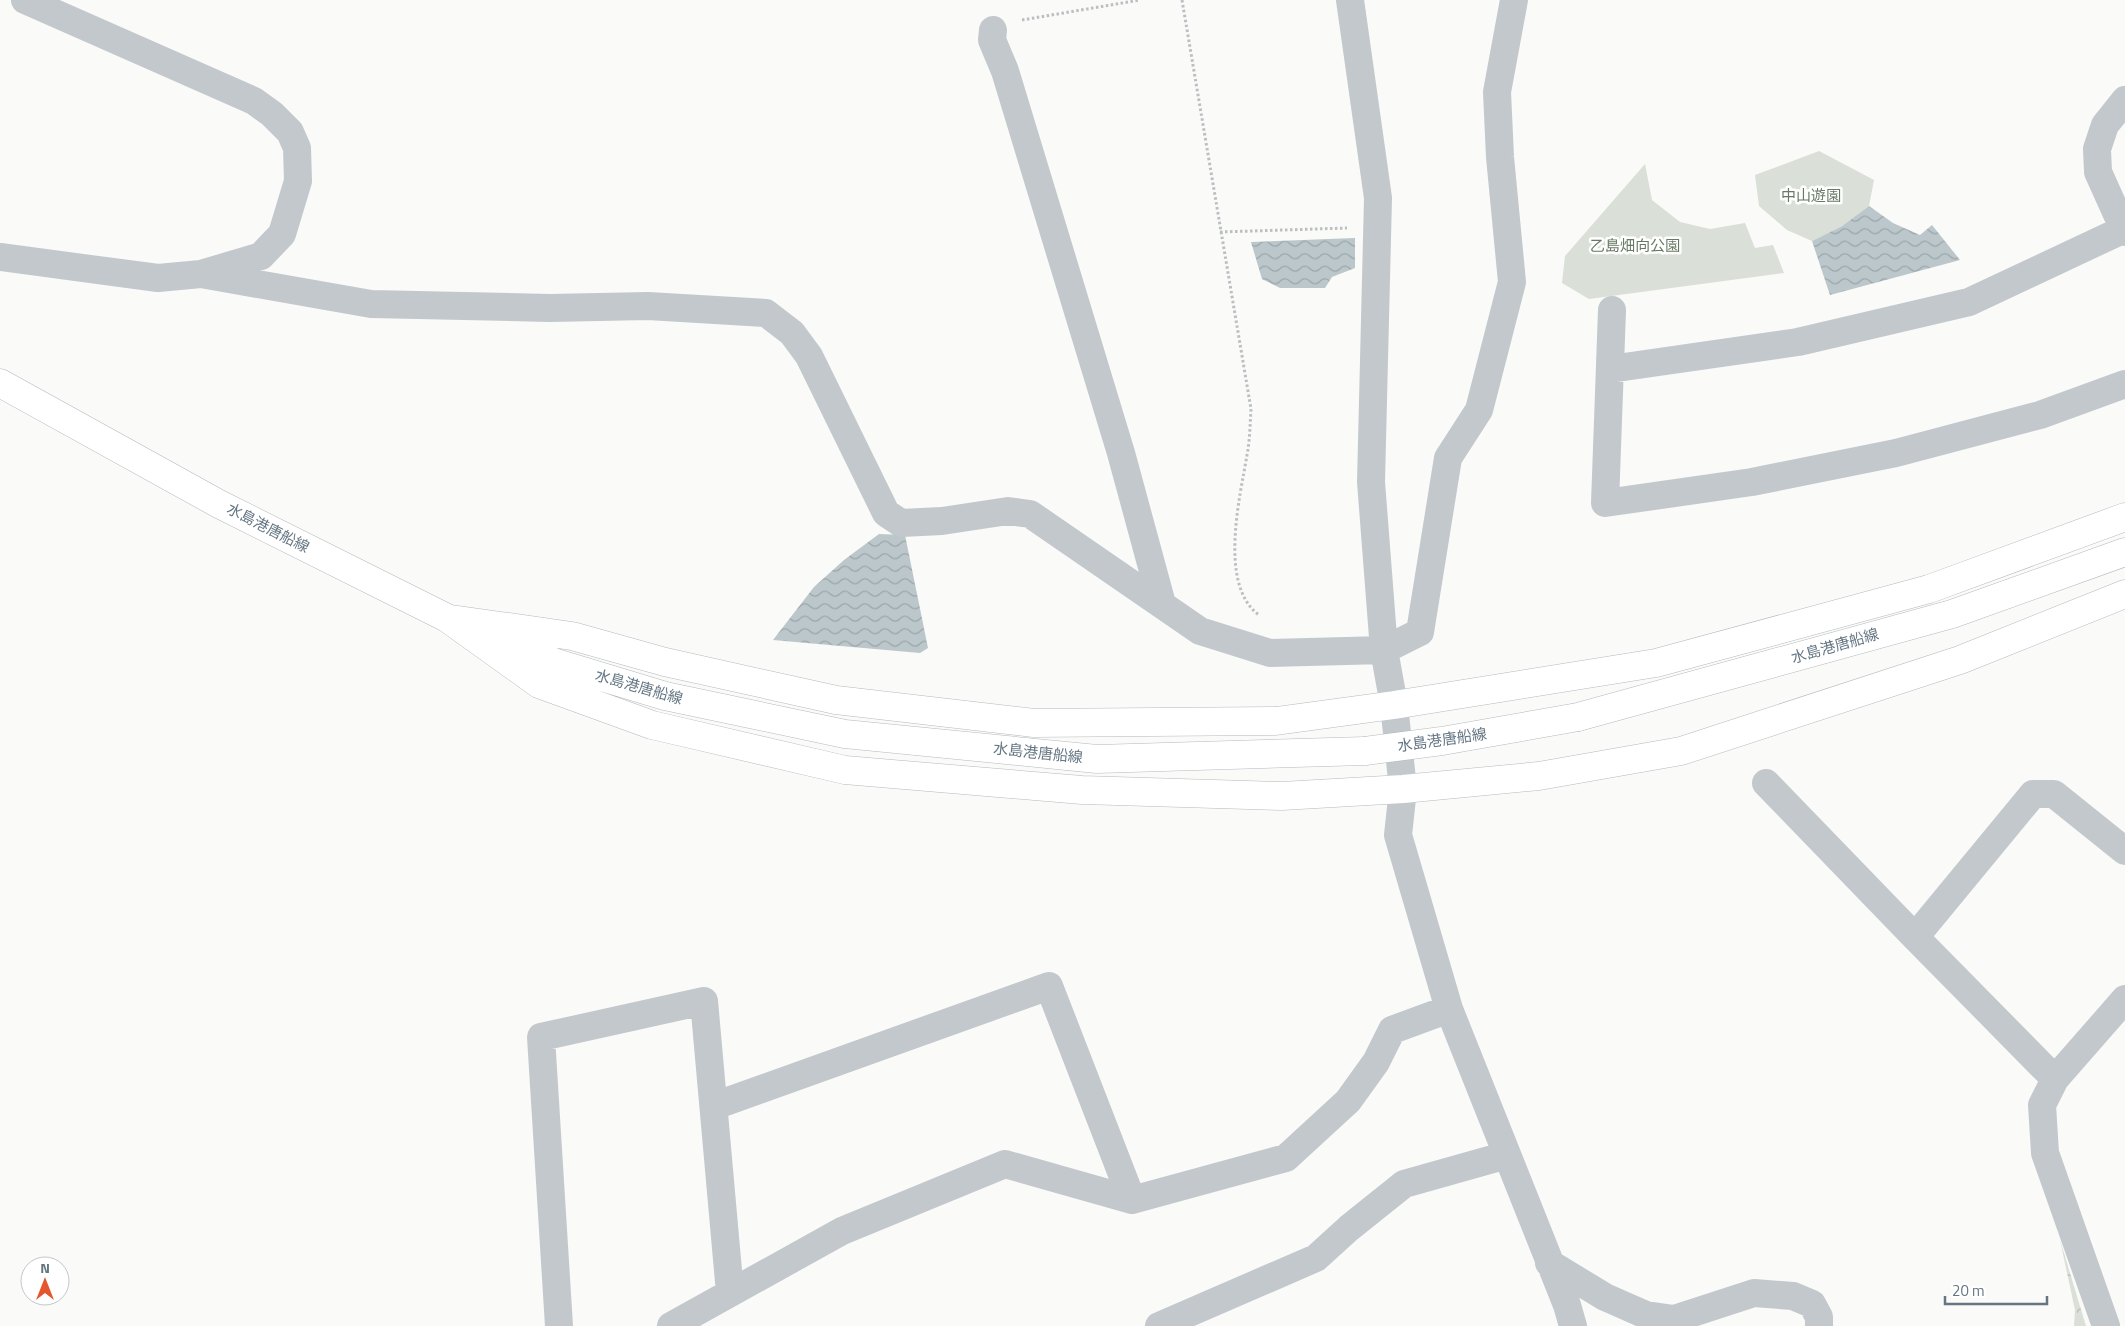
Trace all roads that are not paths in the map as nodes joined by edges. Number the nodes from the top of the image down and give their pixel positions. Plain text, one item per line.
1 (25, 0) edge
2 (1350, 0) edge
3 (1514, 0) edge
4 (993, 30) road end
5 (2125, 100) edge
6 (2124, 226) edge
7 (0, 257) edge
8 (201, 274) junction
9 (1612, 310) dead end
10 (1610, 369) junction
11 (0, 383) edge
12 (2125, 384) edge
13 (2125, 517) edge
14 (2125, 552) edge
15 (2125, 594) edge
16 (1162, 604) junction
17 (448, 618) junction
18 (1384, 650) junction
19 (1394, 705) junction
20 (1766, 782) dead end
21 (1403, 789) junction
22 (2125, 851) edge
23 (1915, 937) junction
24 (2125, 999) edge
25 (1449, 1009) junction
26 (2055, 1079) junction
27 (714, 1106) junction
28 (1507, 1155) junction
29 (1132, 1200) junction
30 (1549, 1263) junction
31 (730, 1293) junction
32 (559, 1326) edge
33 (671, 1326) edge
34 (1159, 1326) edge
35 (1573, 1326) edge
36 (1820, 1326) edge
37 (2106, 1326) edge

1 - 8 street
2 - 18 street
3 - 18 street
4 - 16 street
5 - 6 street
6 - 10 street
7 - 8 street
8 - 16 street
9 - 10 street
10 - 12 street
11 - 17 main road, 水島港唐船線
13 - 19 main road
14 - 17 main road, 水島港唐船線, bridge
15 - 21 main road
16 - 18 street
17 - 19 main road
17 - 21 main road
18 - 19 street
19 - 21 street
20 - 23 street
21 - 25 street
22 - 23 street
23 - 26 street
24 - 26 street
25 - 28 street
25 - 29 street
26 - 37 street
27 - 29 street
27 - 31 street
27 - 32 street
28 - 30 street
28 - 34 street
29 - 31 street
30 - 35 street
30 - 36 street
31 - 33 street

